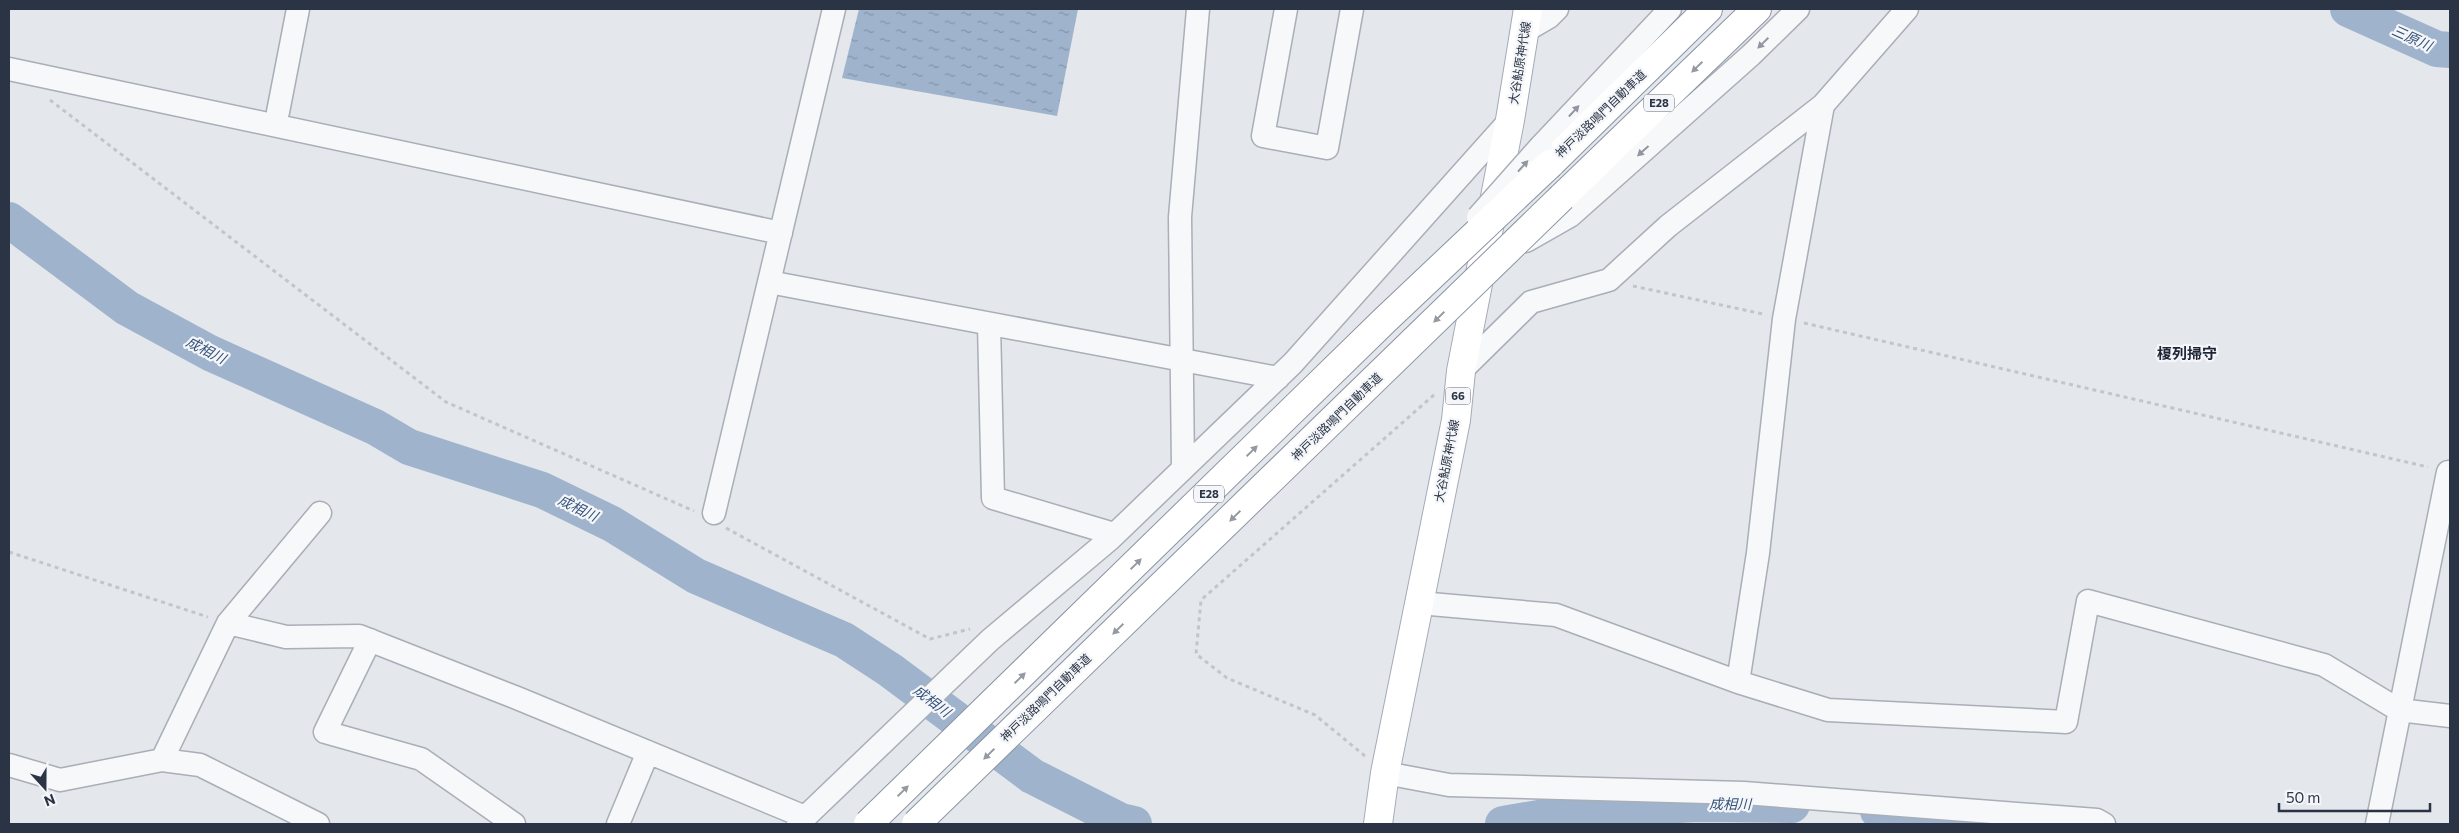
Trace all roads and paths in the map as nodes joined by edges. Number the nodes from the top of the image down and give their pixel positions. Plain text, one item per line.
1 (298, 9) edge
2 (834, 9) edge
3 (1198, 9) edge
4 (1286, 9) edge
5 (1352, 9) edge
6 (1557, 9) edge
7 (1670, 9) edge
8 (1708, 9) edge
9 (1757, 9) edge
10 (1798, 9) edge
11 (1906, 9) edge
12 (1527, 20) edge
13 (9, 69) edge
14 (49, 100) dead end
15 (1823, 105) junction
16 (278, 112) dead end
17 (1510, 120) junction
18 (1545, 155) junction
19 (1566, 207) junction
20 (781, 233) junction
21 (1609, 280) junction
22 (769, 282) junction
23 (1784, 319) junction
24 (989, 324) junction
25 (1182, 361) junction
26 (1461, 371) junction
27 (1278, 378) junction
28 (1184, 467) junction
29 (2449, 472) edge
30 (320, 513) dead end
31 (713, 518) junction
32 (1114, 534) junction
33 (9, 552) edge
34 (1419, 603) junction
35 (228, 623) junction
36 (370, 640) junction
37 (990, 640) junction
38 (1738, 682) junction
39 (2399, 710) junction
40 (2450, 716) edge
41 (648, 752) junction
42 (162, 760) junction
43 (9, 765) edge
44 (1384, 777) junction
45 (801, 821) edge
46 (318, 824) edge
47 (514, 824) edge
48 (618, 824) edge
49 (868, 824) edge
50 (916, 824) edge
51 (1378, 824) edge
52 (2104, 824) edge
53 (2377, 824) edge

1 - 16 street
2 - 20 street
3 - 25 street
4 - 5 street
6 - 12 street
18 -> 7 street
8 - 18 main road, 神戸淡路鳴門自動車道 / E28
9 -> 19 main road, 神戸淡路鳴門自動車道 / E28
10 -> 19 street
11 - 15 street
12 - 17 main road, 大谷鮎原神代線 / 66
13 - 20 street
14 - 31 path
15 - 21 street
15 - 23 street
17 - 26 main road, 大谷鮎原神代線 / 66
17 - 27 street
49 -> 18 main road, 神戸淡路鳴門自動車道 / E28, bridge
19 -> 50 main road, 神戸淡路鳴門自動車道 / E28, bridge
20 - 22 street
21 - 23 path
21 - 26 street
22 - 24 street
22 - 31 street
23 - 29 path
23 - 38 street
24 - 25 street
24 - 32 street
25 - 27 street
25 - 28 street
26 - 34 main road, 大谷鮎原神代線 / 66
26 - 44 path
27 - 28 street
28 - 32 street
29 - 39 street
30 - 35 street
31 - 37 path
32 - 37 street
33 - 35 path
34 - 38 street
34 - 44 main road, 大谷鮎原神代線 / 66
35 - 36 street
35 - 42 street
36 - 41 street
36 - 47 street
37 - 45 street
38 - 39 street
39 - 40 street
39 - 53 street
41 - 45 street
41 - 48 street
42 - 43 street
42 - 46 street
44 - 51 main road, 大谷鮎原神代線 / 66
44 - 52 street

